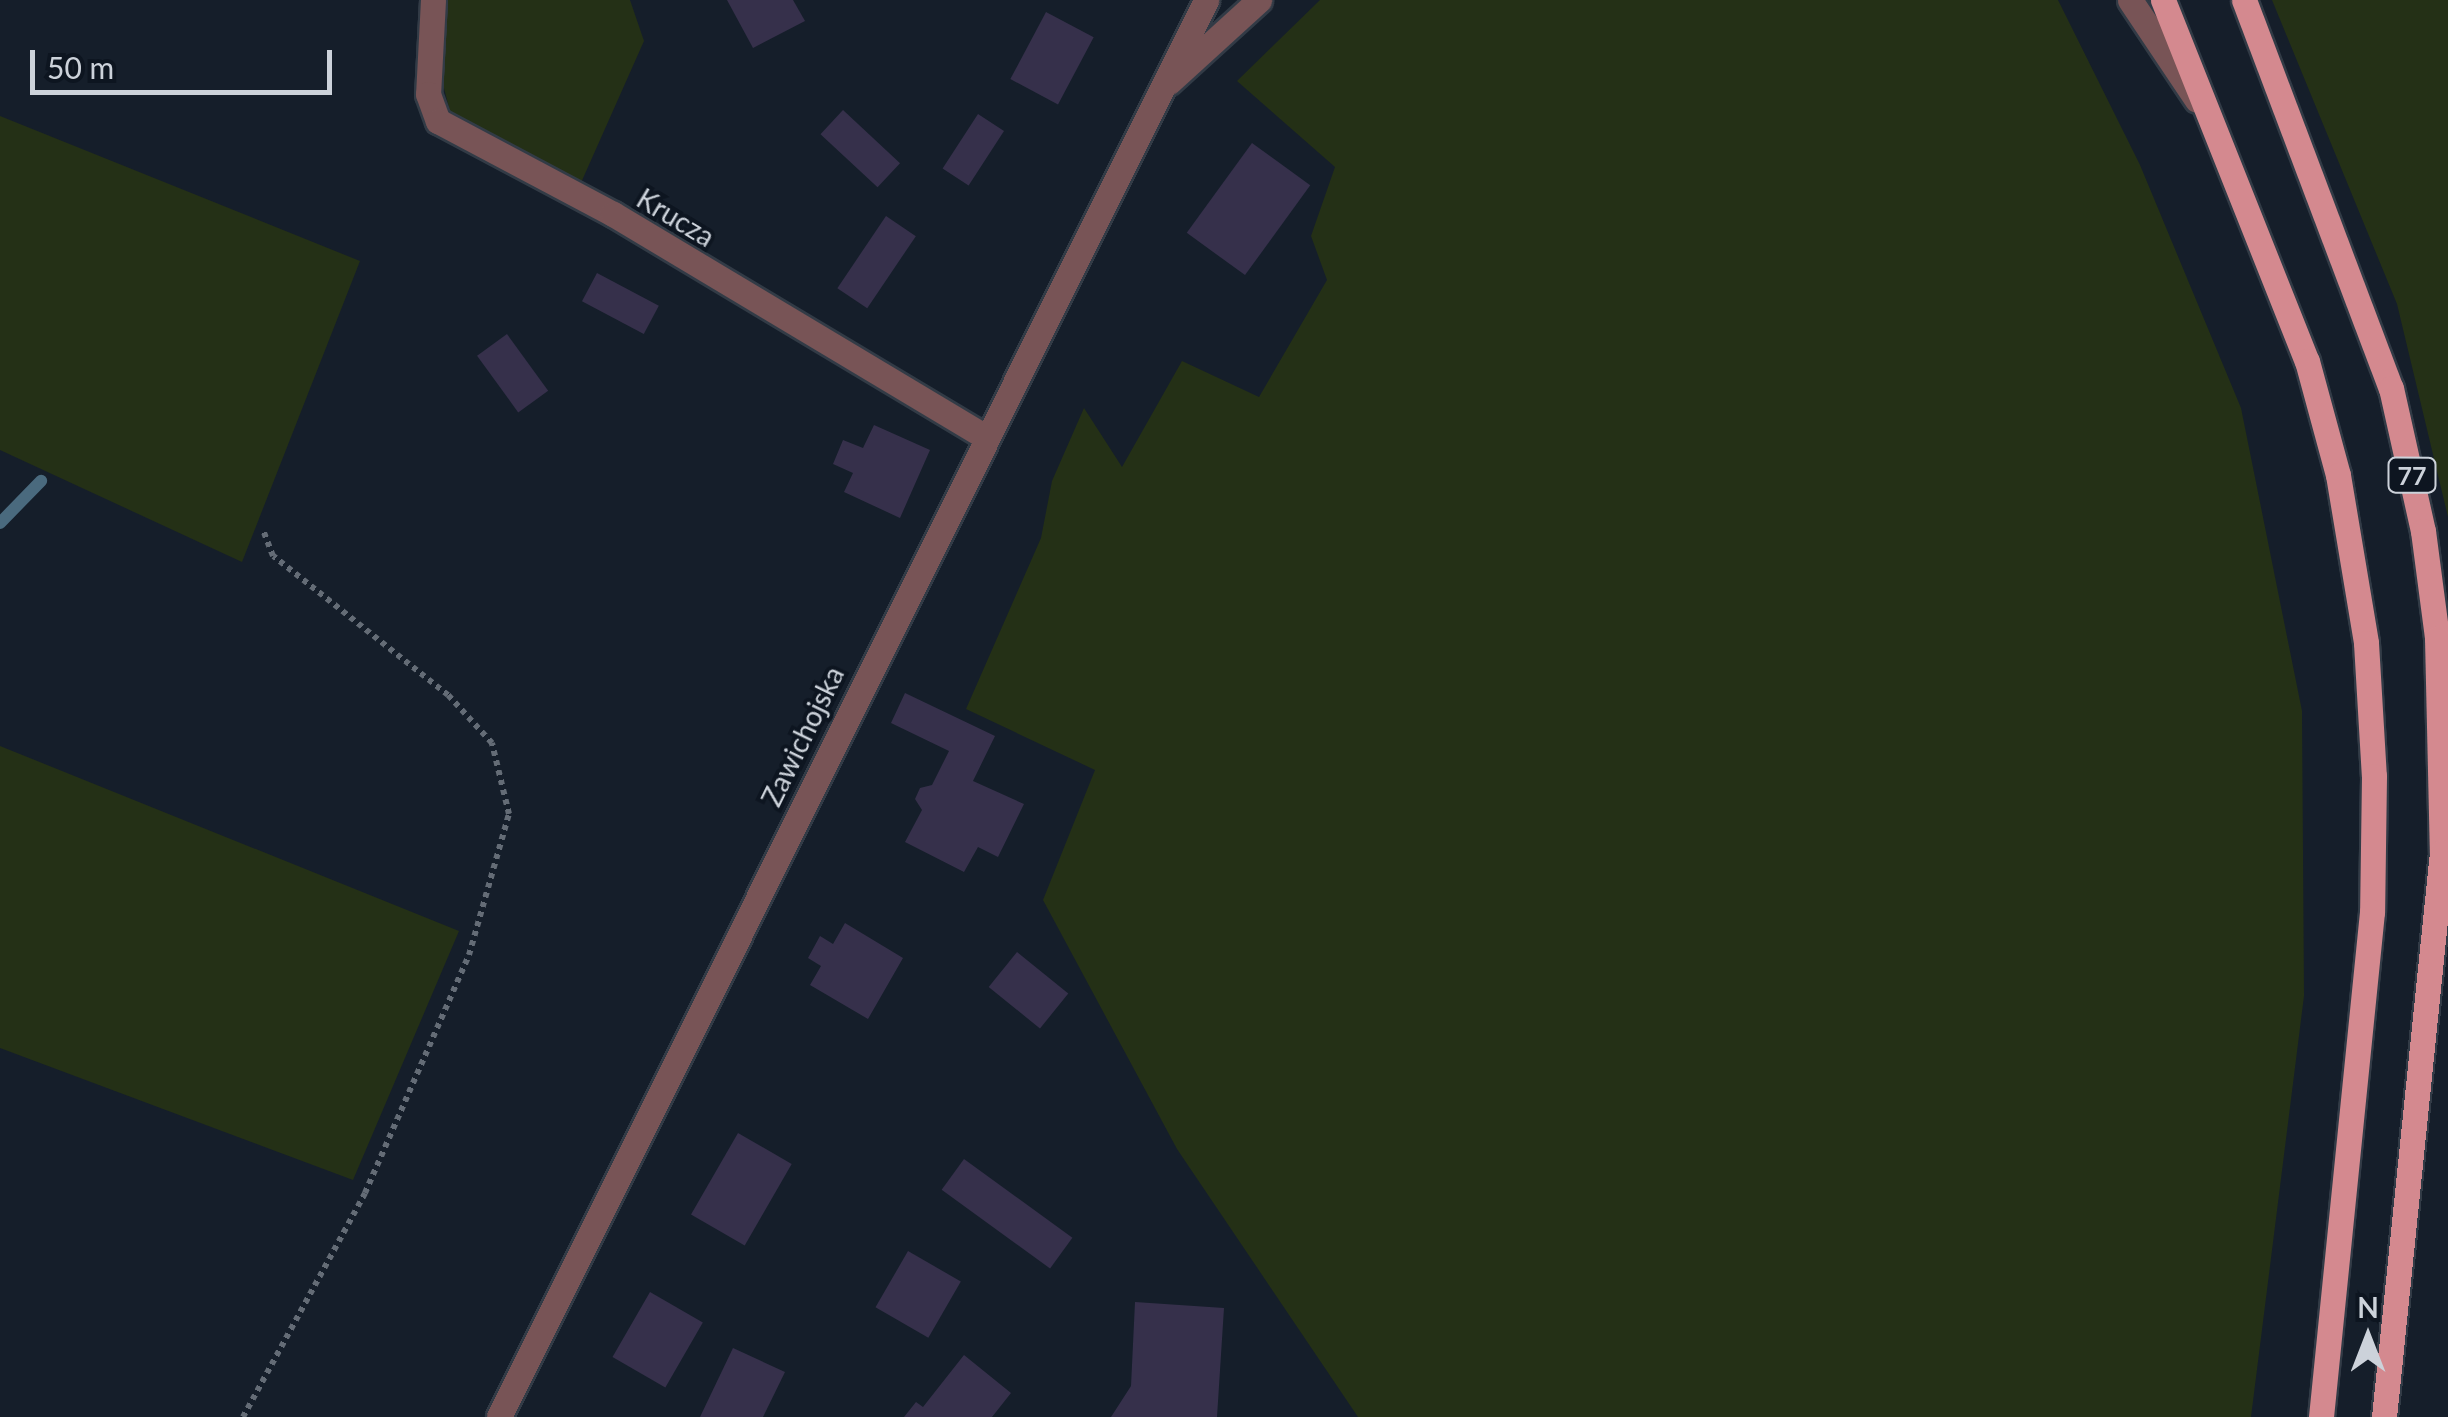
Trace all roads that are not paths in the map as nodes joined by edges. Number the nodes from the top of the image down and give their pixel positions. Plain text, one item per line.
1 (433, 0) edge
2 (1206, 0) edge
3 (1258, 0) edge
4 (2130, 0) edge
5 (2163, 0) edge
6 (2244, 0) edge
7 (1166, 86) junction
8 (2224, 142) junction
9 (984, 436) junction
10 (499, 1417) edge
11 (2321, 1417) edge
12 (2384, 1417) edge

1 - 9 street, Krucza
2 - 7 street, Zawichojska
3 - 7 street, Zawichojska
4 - 8 street
5 - 8 main road
6 - 12 main road, 77
7 - 9 street, Zawichojska
8 - 11 main road
9 - 10 street, Zawichojska

